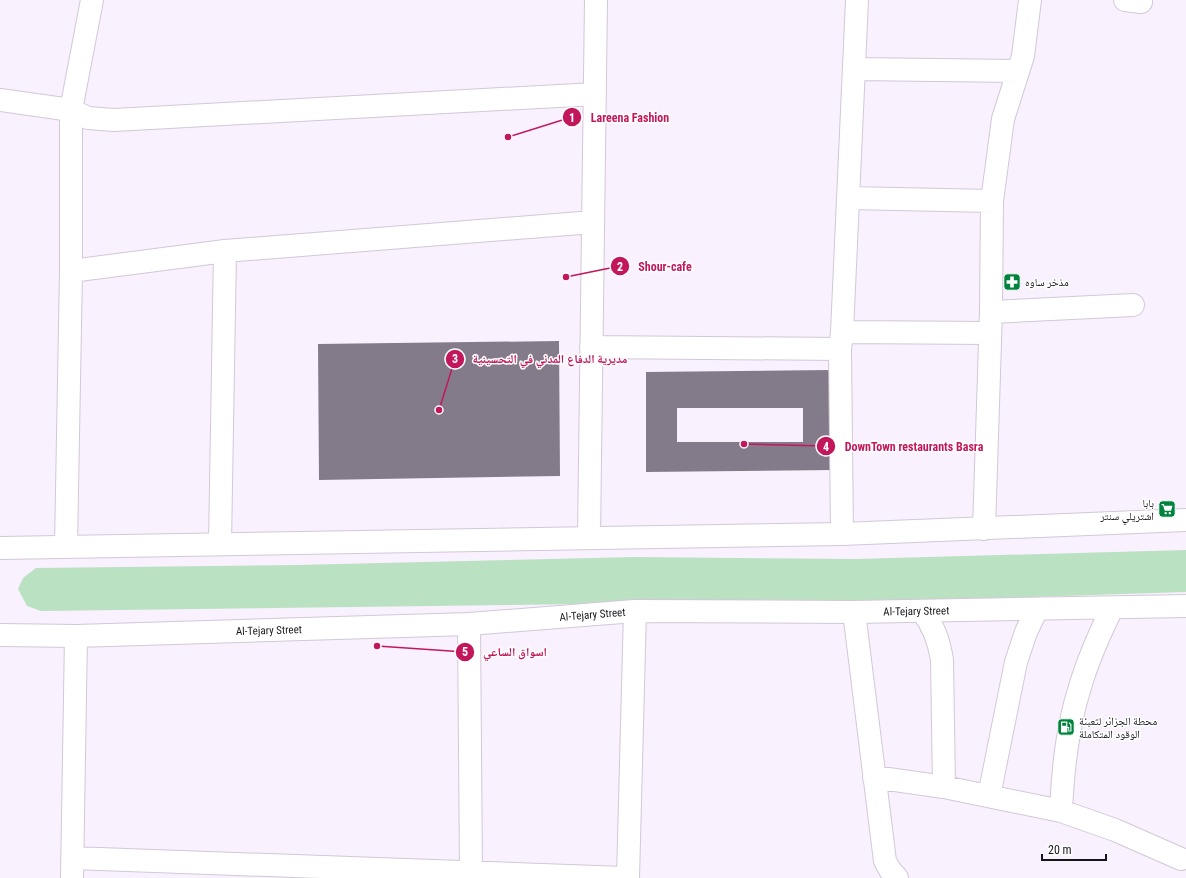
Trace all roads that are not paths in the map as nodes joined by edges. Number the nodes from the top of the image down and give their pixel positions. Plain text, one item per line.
1 (92, 0) edge
2 (596, 0) edge
3 (857, 0) edge
4 (1030, 0) edge
5 (854, 69) junction
6 (1018, 71) junction
7 (595, 94) junction
8 (0, 100) edge
9 (71, 110) junction
10 (848, 198) junction
11 (992, 201) junction
12 (593, 222) junction
13 (225, 251) junction
14 (70, 271) junction
15 (1133, 305) dead end
16 (991, 322) junction
17 (841, 341) junction
18 (591, 347) junction
19 (1186, 520) edge
20 (984, 529) junction
21 (842, 534) junction
22 (588, 537) junction
23 (220, 544) junction
24 (66, 546) junction
25 (8, 548) edge
26 (0, 565) edge
27 (1186, 606) edge
28 (1112, 608) junction
29 (1037, 609) junction
30 (635, 611) junction
31 (922, 611) junction
32 (854, 612) junction
33 (469, 624) junction
34 (3, 631) edge
35 (76, 636) junction
36 (874, 777) junction
37 (944, 787) junction
38 (989, 796) junction
39 (1061, 811) junction
40 (1181, 859) dead end
41 (72, 868) edge
42 (471, 873) junction
43 (624, 878) edge
44 (628, 878) edge
45 (897, 878) edge

1 - 9 street
2 - 7 street
3 - 5 street
4 - 6 street
5 - 6 street
5 - 10 street
6 - 11 street
7 - 9 street
7 - 12 street
8 - 9 street
9 - 14 street
10 - 11 street
10 - 17 street
11 - 16 street
12 - 13 street
12 - 18 street
13 - 14 street
13 - 23 street
14 - 24 street
15 - 16 street
16 - 17 street
16 - 20 street
17 - 18 street
17 - 21 street
18 - 22 street
19 - 20 street
20 - 21 street
21 - 22 street
22 - 23 street
23 - 24 street
24 - 25 street
25 - 26 street
27 - 28 street, Al-Tejary Street
28 - 29 street, Al-Tejary Street
28 - 39 street
29 - 31 street, Al-Tejary Street
29 - 38 street
30 - 32 street, Al-Tejary Street
30 - 33 street, Al-Tejary Street
30 - 44 street
31 - 32 street, Al-Tejary Street
31 - 37 street
32 - 36 street
33 - 35 street, Al-Tejary Street
33 - 42 street
34 - 35 street, Al-Tejary Street
35 - 41 street
36 - 37 street
36 - 45 street
37 - 38 street
38 - 39 street
39 - 40 street
41 - 42 street
42 - 43 street

